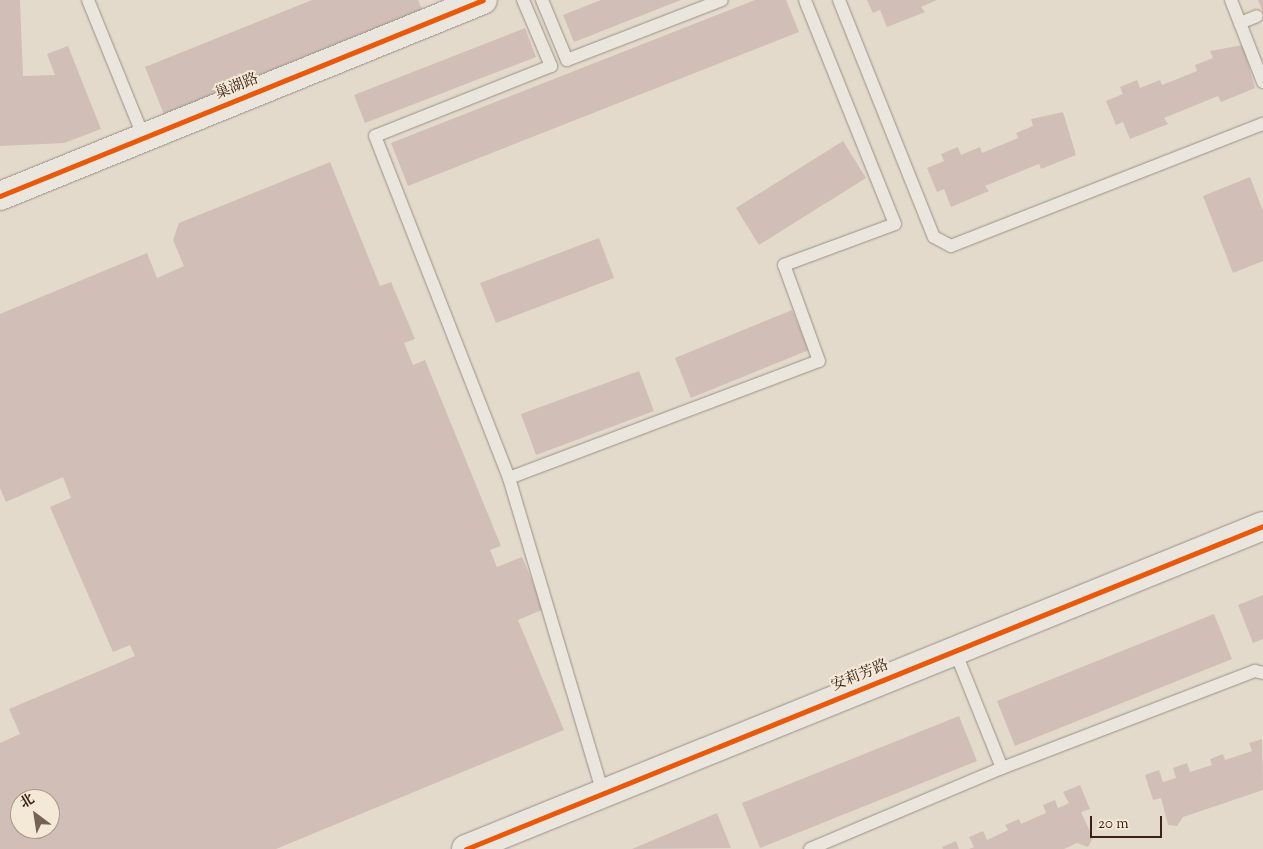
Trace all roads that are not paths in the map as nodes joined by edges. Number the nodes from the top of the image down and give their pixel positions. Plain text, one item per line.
1 (88, 0) edge
2 (483, 0) edge
3 (523, 0) edge
4 (542, 0) edge
5 (722, 0) edge
6 (805, 0) edge
7 (840, 0) edge
8 (1231, 0) edge
9 (1257, 16) dead end
10 (1240, 23) junction
11 (1263, 82) edge
12 (1263, 124) edge
13 (144, 138) junction
14 (0, 196) edge
15 (509, 478) junction
16 (1263, 526) edge
17 (955, 651) junction
18 (1263, 673) edge
19 (1002, 768) junction
20 (602, 793) junction
21 (466, 849) edge
22 (810, 849) edge

1 - 13 lane
2 - 13 street, 巢湖路
3 - 15 lane
4 - 5 lane
6 - 15 lane
7 - 12 lane
8 - 10 lane
9 - 10 lane
10 - 11 lane
13 - 14 street, 巢湖路
15 - 20 lane
16 - 17 street, 安莉芳路
17 - 19 lane
17 - 20 street, 安莉芳路
18 - 19 lane
19 - 22 lane
20 - 21 street, 安莉芳路

